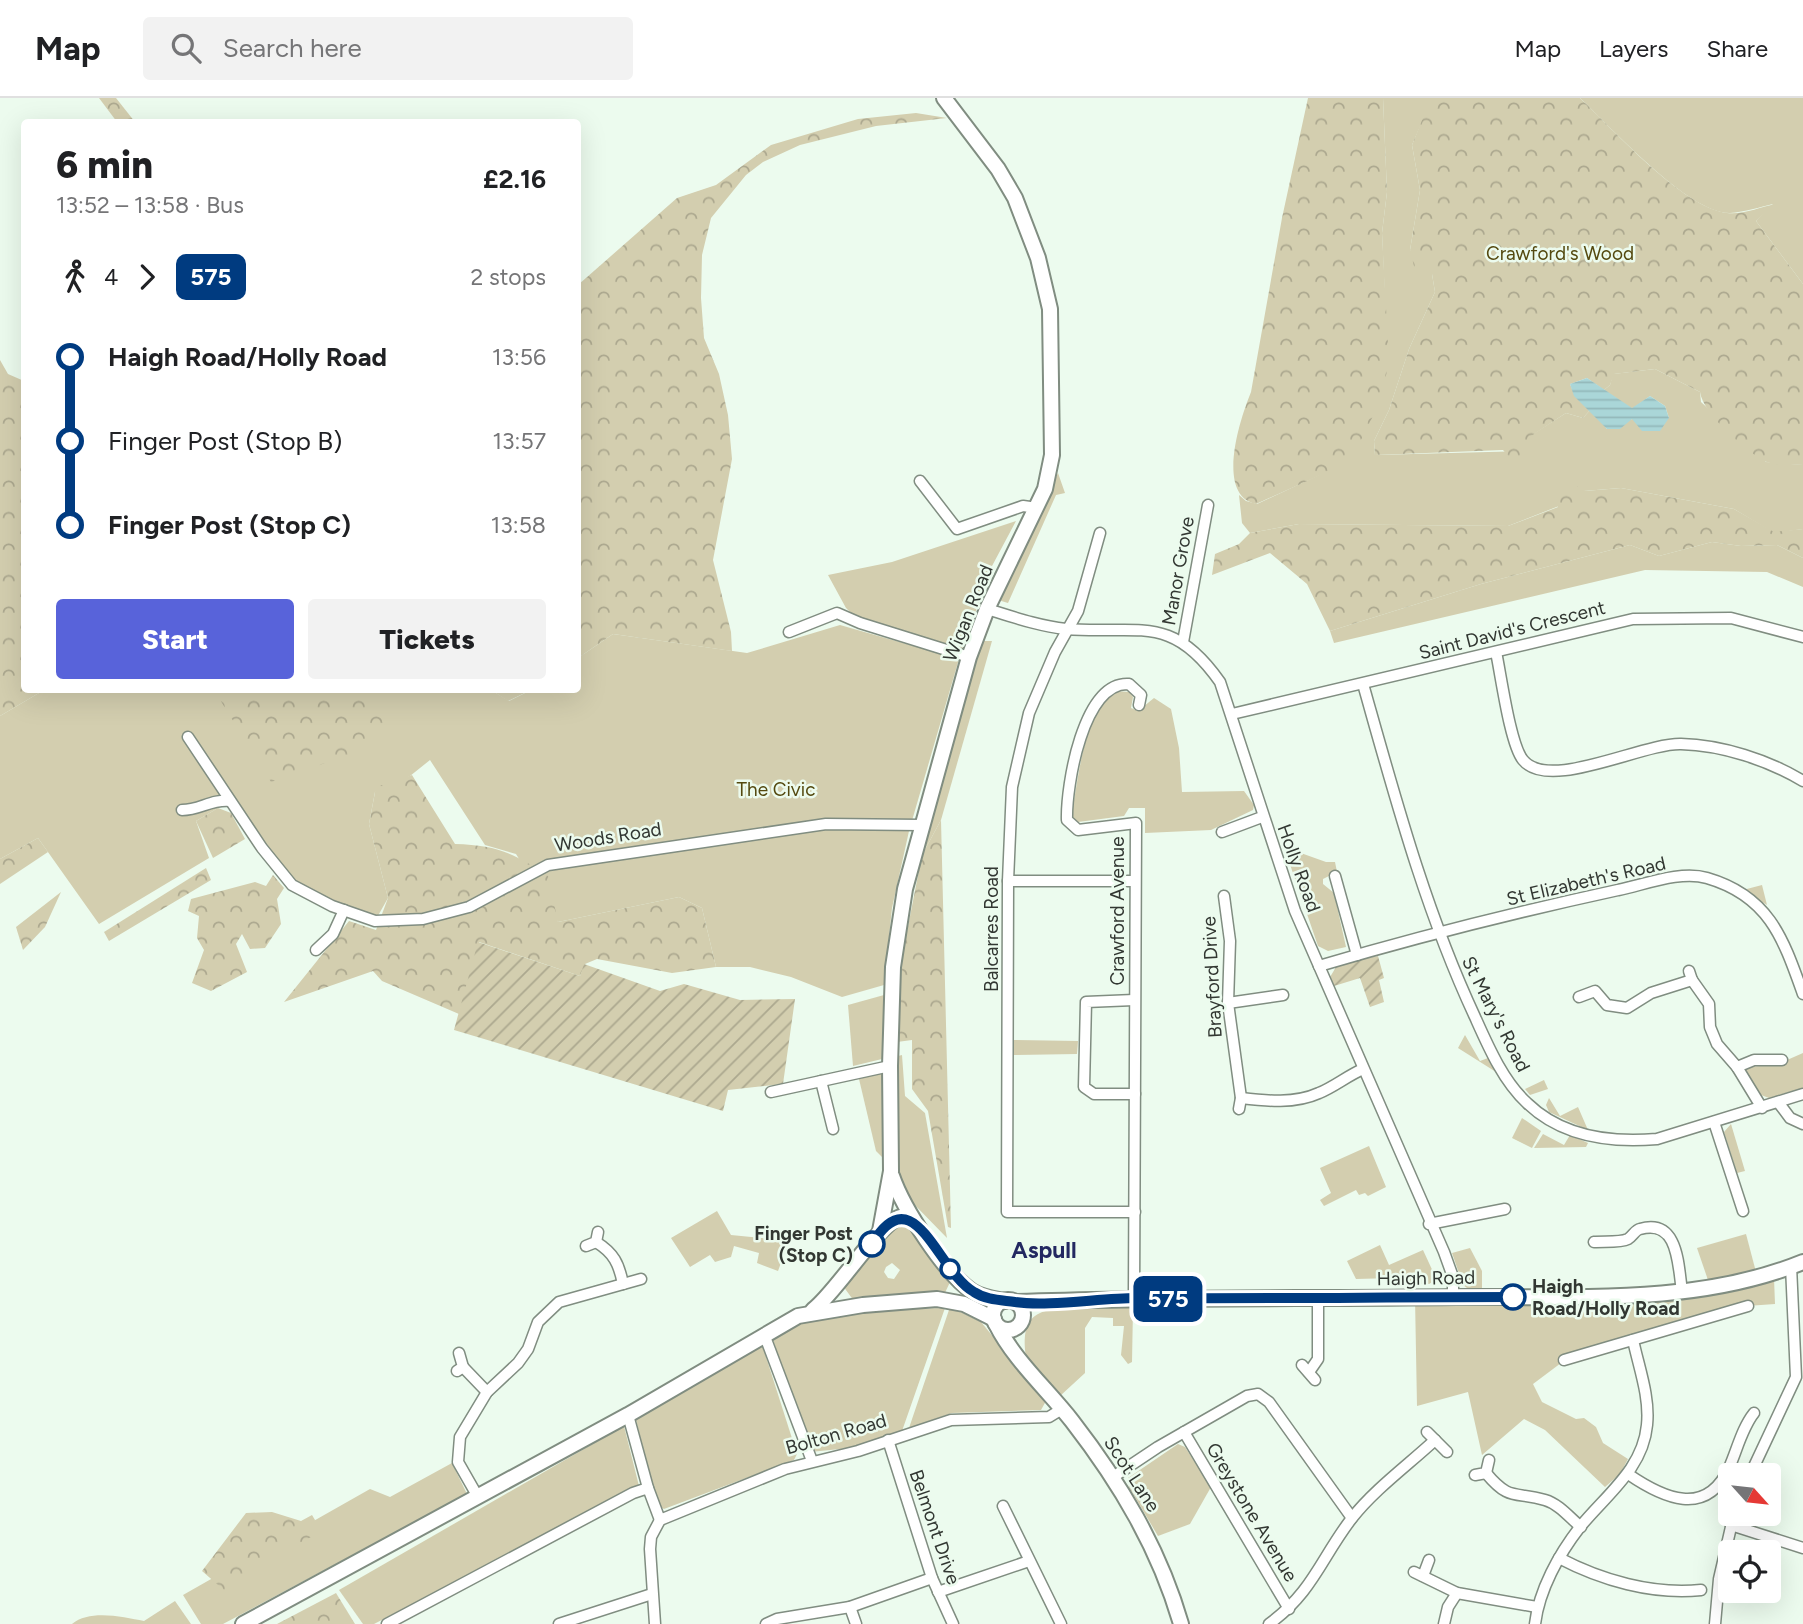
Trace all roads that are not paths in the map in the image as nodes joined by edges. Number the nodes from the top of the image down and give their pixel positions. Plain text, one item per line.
1 (944, 98) edge
2 (920, 481) dead end
3 (1208, 505) dead end
4 (1037, 508) junction
5 (1100, 534) dead end
6 (987, 609) junction
7 (1069, 629) junction
8 (789, 632) dead end
9 (1803, 637) edge
10 (1183, 642) junction
11 (1496, 652) junction
12 (970, 657) junction
13 (1363, 684) junction
14 (1143, 699) dead end
15 (1232, 713) junction
16 (188, 737) dead end
17 (1803, 781) edge
18 (230, 802) junction
19 (182, 810) dead end
20 (1262, 817) junction
21 (921, 825) junction
22 (1222, 832) dead end
23 (1335, 876) dead end
24 (1008, 881) junction
25 (1135, 881) junction
26 (1224, 896) dead end
27 (344, 911) junction
28 (1438, 934) junction
29 (316, 950) dead end
30 (1803, 954) edge
31 (1357, 955) junction
32 (1790, 958) junction
33 (1319, 965) junction
34 (1803, 994) edge
35 (1283, 995) dead end
36 (1579, 997) dead end
37 (1134, 1000) junction
38 (1228, 1003) junction
39 (1782, 1060) dead end
40 (890, 1066) junction
41 (1737, 1067) junction
42 (1363, 1069) junction
43 (821, 1081) junction
44 (771, 1092) dead end
45 (1135, 1094) junction
46 (1803, 1094) edge
47 (1778, 1102) junction
48 (1762, 1108) junction
49 (1714, 1122) junction
50 (1803, 1124) edge
51 (833, 1129) dead end
52 (891, 1171) junction
53 (1505, 1209) dead end
54 (1743, 1211) dead end
55 (1135, 1212) junction
56 (913, 1220) junction
57 (1429, 1224) junction
58 (880, 1231) junction
59 (593, 1240) dead end
60 (1594, 1242) dead end
61 (1797, 1264) edge
62 (947, 1267) junction
63 (844, 1278) junction
64 (641, 1279) dead end
65 (624, 1284) junction
66 (1682, 1291) junction
67 (1453, 1297) junction
68 (1134, 1298) junction
69 (1318, 1298) junction
70 (937, 1300) junction
71 (1010, 1301) junction
72 (1046, 1301) junction
73 (863, 1305) junction
74 (1748, 1306) dead end
75 (811, 1311) junction
76 (995, 1321) junction
77 (1021, 1321) junction
78 (764, 1334) junction
79 (1633, 1340) junction
80 (459, 1353) dead end
81 (1564, 1360) dead end
82 (1022, 1361) junction
83 (1309, 1372) dead end
84 (1800, 1373) edge
85 (487, 1392) junction
86 (1062, 1409) junction
87 (628, 1415) junction
88 (1748, 1416) dead end
89 (1184, 1432) junction
90 (888, 1440) junction
91 (1447, 1452) dead end
92 (1489, 1460) dead end
93 (812, 1461) junction
94 (1756, 1463) edge
95 (1628, 1474) junction
96 (1113, 1478) junction
97 (648, 1488) junction
98 (478, 1497) junction
99 (1003, 1506) dead end
100 (1352, 1518) junction
101 (660, 1520) junction
102 (1731, 1526) edge
103 (1735, 1526) edge
104 (1581, 1527) junction
105 (1803, 1548) edge
106 (1559, 1558) junction
107 (1029, 1560) junction
108 (1429, 1560) dead end
109 (932, 1578) junction
110 (1701, 1590) dead end
111 (938, 1592) junction
112 (1457, 1593) junction
113 (652, 1594) junction
114 (849, 1607) junction
115 (1537, 1607) junction
116 (1289, 1609) junction
117 (243, 1624) edge
118 (387, 1624) edge
119 (559, 1624) edge
120 (656, 1624) edge
121 (766, 1624) edge
122 (856, 1624) edge
123 (953, 1624) edge
124 (1061, 1624) edge
125 (1181, 1624) edge
126 (1269, 1624) edge
127 (1444, 1624) edge
128 (1535, 1624) edge
129 (1715, 1624) edge

1 - 4 main road, Wigan Road
2 - 4 street
3 - 10 street, Manor Grove
4 - 6 main road, Wigan Road
5 - 7 street, Balcarres Road
6 - 7 street, Holly Road
6 - 12 main road, Wigan Road
7 - 10 street, Holly Road
7 - 24 street, Balcarres Road
8 - 12 street
9 - 11 street, Saint David's Crescent
10 - 15 street, Holly Road
11 - 13 street, Saint David's Crescent
11 - 17 street
12 - 21 main road, Wigan Road
13 - 15 street, Saint David's Crescent
13 - 28 street, St Mary's Road
14 - 25 street, Crawford Avenue
15 - 20 street, Holly Road
16 - 18 street, Woods Road
18 - 19 street
18 - 27 street, Woods Road
20 - 22 street
20 - 33 street, Holly Road
21 - 27 street, Woods Road
21 - 40 main road, Wigan Road
23 - 31 street
24 - 25 street
24 - 55 street, Balcarres Road
25 - 37 street, Crawford Avenue
26 - 38 street, Brayford Drive
27 - 29 street
28 - 31 street, St Elizabeth's Road
28 - 32 street, St Elizabeth's Road
28 - 49 street, St Mary's Road
30 - 32 street
31 - 33 street, St Elizabeth's Road
32 - 34 street, St Elizabeth's Road
33 - 42 street, Holly Road
35 - 38 street
36 - 41 street
37 - 45 street, Crawford Avenue
37 - 45 street, Crawford Avenue
38 - 42 street, Brayford Drive
39 - 41 street
40 - 43 street
40 - 52 main road, Wigan Road
41 - 48 street
42 - 57 street, Holly Road
43 - 44 street
43 - 51 street
45 - 55 street, Crawford Avenue
46 - 47 street, St Mary's Road
47 - 48 street, St Mary's Road
47 - 50 street
48 - 49 street, St Mary's Road
49 - 54 street
52 - 56 main road, Wigan Road
52 - 58 main road, Wigan Road
53 - 57 street
55 - 68 street, Crawford Avenue
56 - 58 main road
56 - 62 main road, Wigan Road
57 - 67 street, Holly Road
58 - 63 main road
59 - 65 street
60 - 66 street
61 - 66 main road, Haigh Road
61 - 84 street
62 - 70 main road
62 - 71 main road, Wigan Road
63 - 73 main road
63 - 75 main road
64 - 65 street
65 - 85 street
66 - 67 main road, Haigh Road
67 - 69 main road, Haigh Road
68 - 69 main road, Haigh Road
68 - 72 main road, Haigh Road
69 - 83 street
70 - 73 main road
70 - 76 main road
71 - 72 main road, Haigh Road
71 - 76 main road
71 - 77 main road
72 - 77 main road
73 - 75 main road
74 - 79 street
75 - 78 main road
76 - 77 main road
76 - 82 main road, Scot Lane
77 - 82 main road
78 - 87 main road
78 - 93 street
79 - 81 street
79 - 95 street
80 - 85 street
82 - 86 main road, Scot Lane
84 - 94 street
85 - 98 street
86 - 90 street, Bolton Road
86 - 96 main road, Scot Lane
87 - 97 street
87 - 98 main road
88 - 95 street
89 - 96 street
89 - 100 street
89 - 116 street, Greystone Avenue
90 - 93 street, Bolton Road
90 - 109 street, Belmont Drive
91 - 100 street
92 - 104 street
93 - 101 street, Bolton Road
95 - 104 street
96 - 125 main road, Scot Lane
97 - 101 street
97 - 118 street
98 - 117 main road
99 - 107 street
100 - 116 street
101 - 113 street
102 - 129 street
103 - 105 street
104 - 106 street
106 - 110 street
106 - 115 street
107 - 111 street
107 - 124 street
108 - 112 street
109 - 111 street, Belmont Drive
109 - 114 street
111 - 123 street, Belmont Drive
112 - 115 street
112 - 127 street
113 - 119 street
113 - 120 street
114 - 121 street
114 - 122 street
115 - 128 street
116 - 126 street

